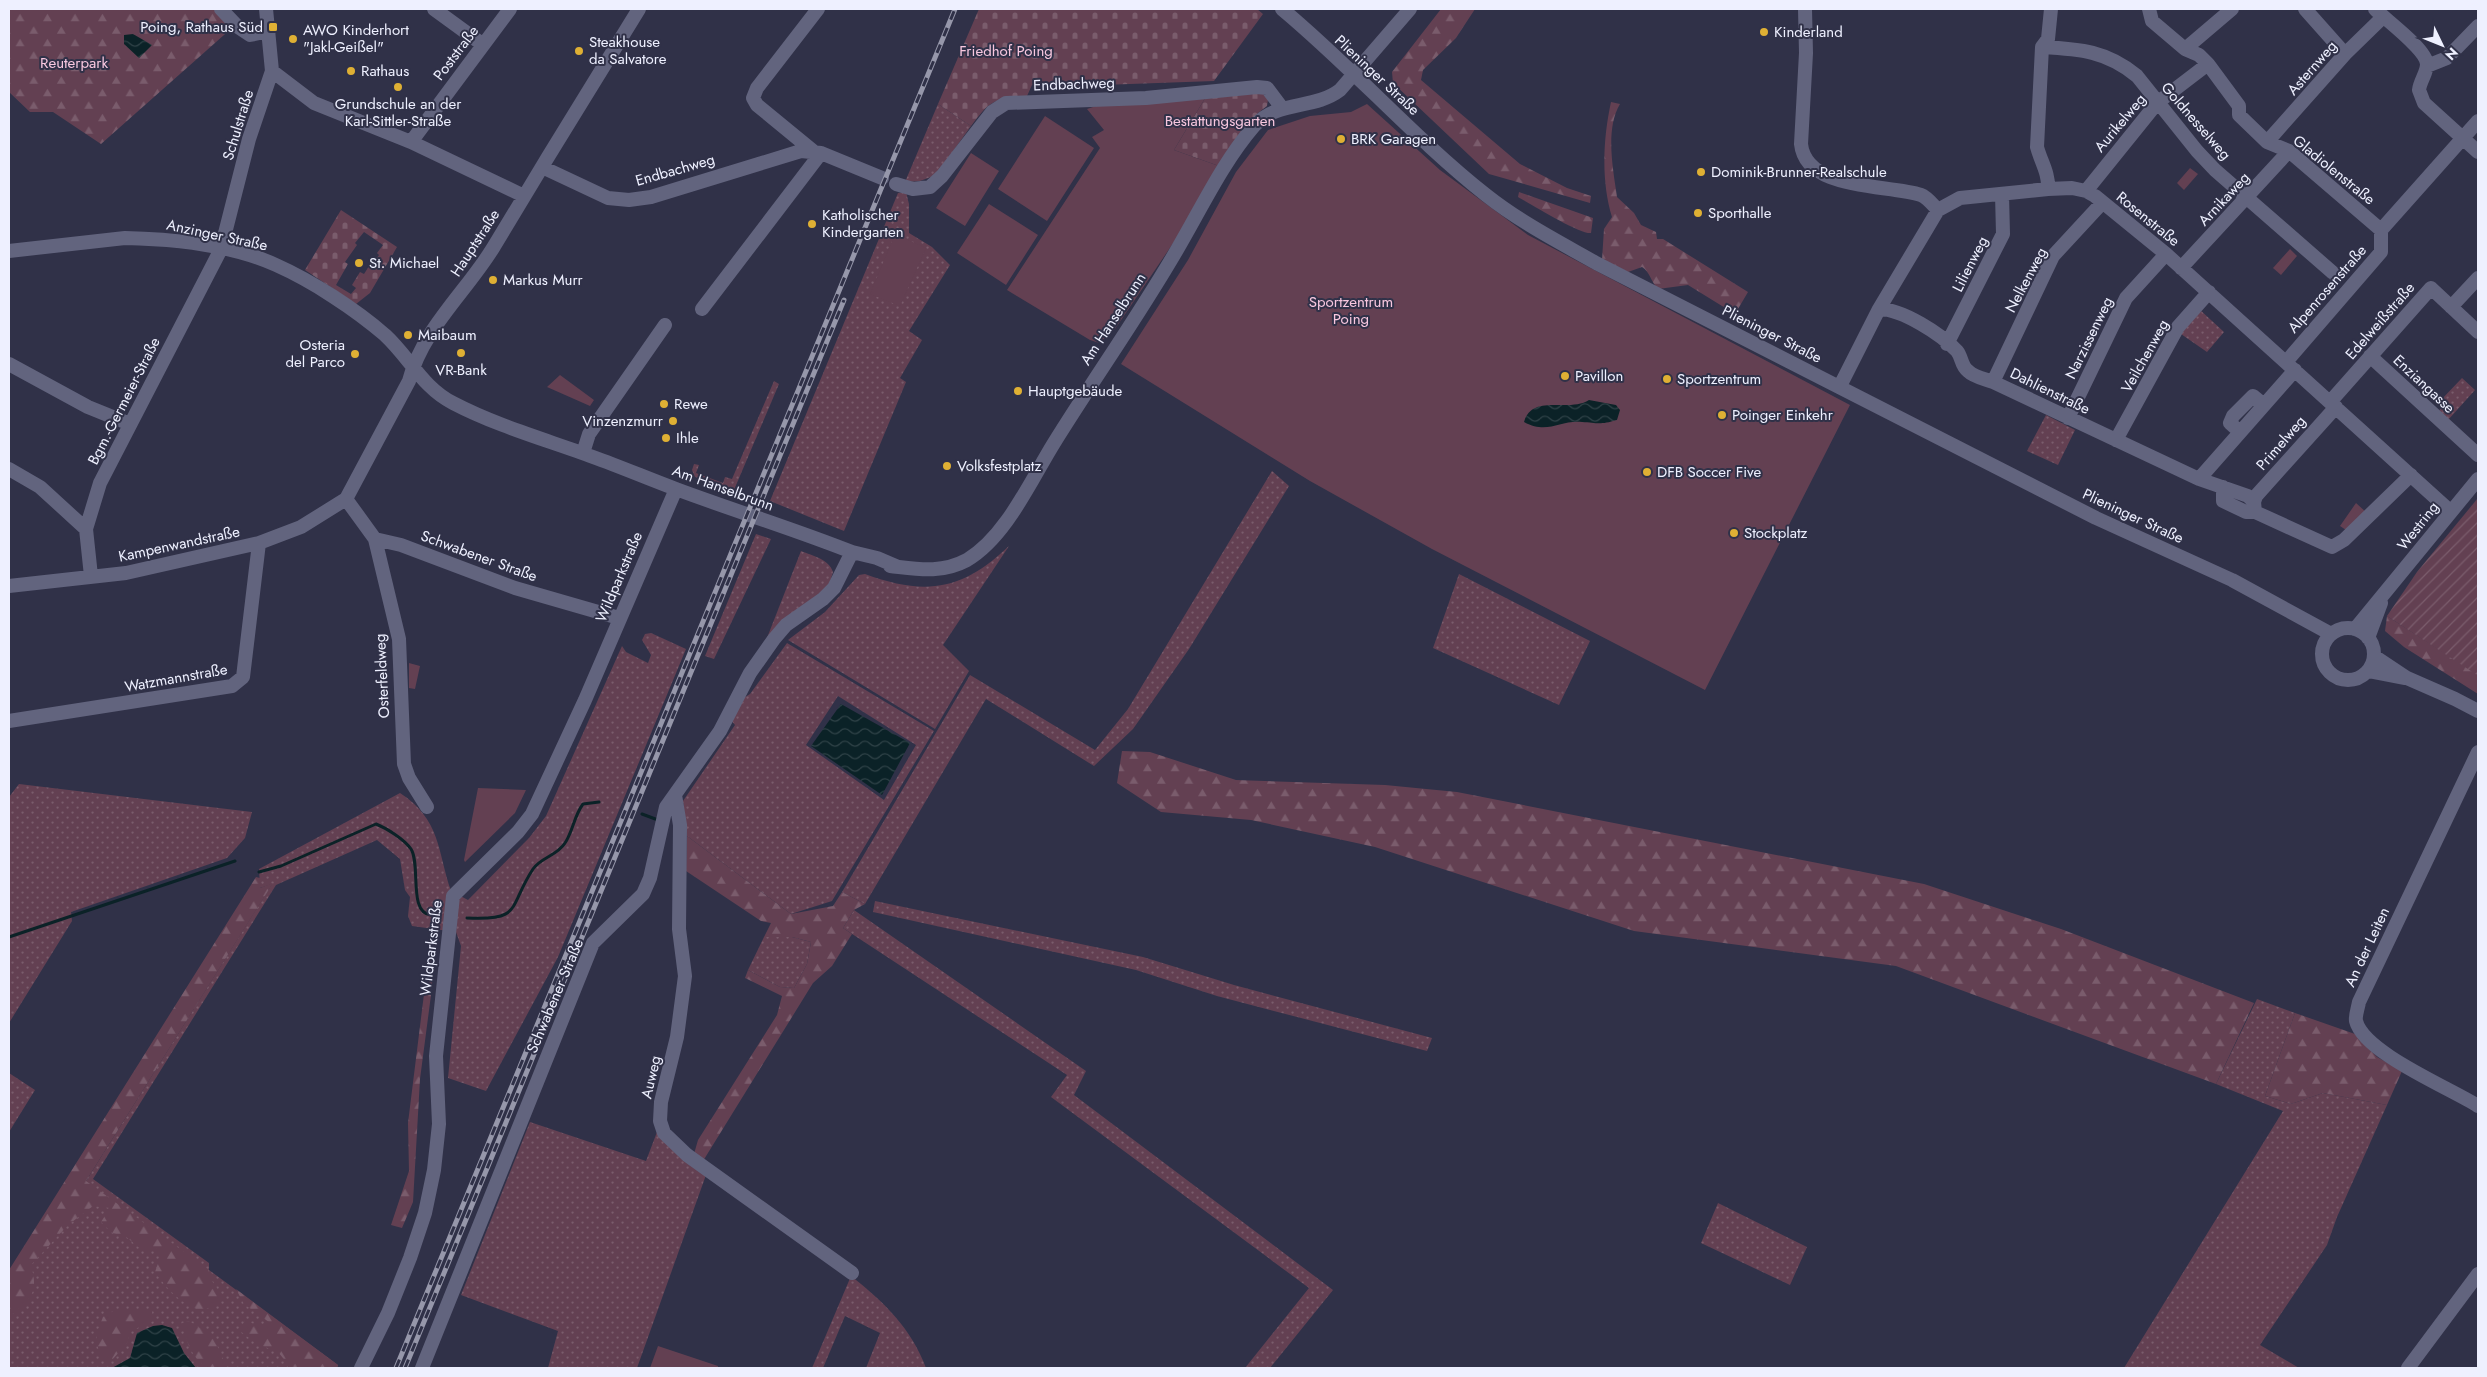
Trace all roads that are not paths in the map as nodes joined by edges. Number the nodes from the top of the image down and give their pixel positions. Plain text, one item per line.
1 (221, 9) edge
2 (266, 9) edge
3 (434, 9) edge
4 (510, 9) edge
5 (639, 9) edge
6 (818, 9) edge
7 (1282, 9) edge
8 (1410, 9) edge
9 (1805, 9) edge
10 (2051, 9) edge
11 (2148, 9) edge
12 (2232, 9) edge
13 (2306, 9) edge
14 (2379, 13) edge
15 (2478, 26) edge
16 (269, 31) junction
17 (482, 44) junction
18 (2042, 46) junction
19 (2185, 48) junction
20 (2345, 54) junction
21 (2208, 64) junction
22 (2427, 66) junction
23 (272, 72) junction
24 (1353, 75) junction
25 (2158, 103) junction
26 (1282, 108) junction
27 (2478, 121) edge
28 (2463, 138) junction
29 (411, 142) junction
30 (2267, 142) junction
31 (2289, 151) junction
32 (817, 152) junction
33 (2478, 152) edge
34 (542, 167) junction
35 (882, 178) dead end
36 (896, 184) dead end
37 (2048, 189) junction
38 (2086, 191) junction
39 (2002, 194) junction
40 (524, 196) junction
41 (2248, 197) junction
42 (2102, 203) junction
43 (1938, 210) junction
44 (2381, 230) junction
45 (221, 249) junction
46 (9, 251) edge
47 (2166, 254) junction
48 (2181, 268) junction
49 (2478, 278) edge
50 (2341, 280) junction
51 (2208, 292) junction
52 (2451, 307) junction
53 (702, 309) dead end
54 (1879, 309) junction
55 (666, 325) dead end
56 (2478, 332) edge
57 (1947, 344) junction
58 (2370, 356) junction
59 (9, 364) edge
60 (2290, 366) junction
61 (412, 368) junction
62 (1993, 382) junction
63 (1840, 386) junction
64 (2333, 404) junction
65 (2068, 418) junction
66 (130, 424) junction
67 (2116, 440) junction
68 (582, 453) junction
69 (2478, 455) edge
70 (9, 468) edge
71 (2411, 475) junction
72 (2199, 479) junction
73 (2478, 479) edge
74 (676, 489) junction
75 (346, 499) junction
76 (2254, 507) junction
77 (2450, 511) junction
78 (86, 529) junction
79 (375, 539) junction
80 (259, 543) junction
81 (852, 552) junction
82 (91, 576) junction
83 (9, 586) edge
84 (2385, 595) junction
85 (2296, 616) junction
86 (619, 618) junction
87 (2355, 629) junction
88 (2331, 634) junction
89 (2368, 638) junction
90 (2322, 652) junction
91 (2374, 656) junction
92 (2368, 671) junction
93 (2407, 678) junction
94 (2478, 711) edge
95 (9, 721) edge
96 (2478, 752) edge
97 (674, 795) junction
98 (427, 807) dead end
99 (2478, 1106) edge
100 (852, 1273) dead end
101 (2478, 1274) edge
102 (361, 1368) edge
103 (422, 1368) edge
104 (2408, 1368) edge

1 - 16 street
2 - 16 street, Schulstraße
3 - 17 street
4 - 17 street, Poststraße
5 - 34 street, Hauptstraße
6 - 32 street
7 - 24 street, Plieninger Straße
8 - 24 street, Am Hanselbrunn
9 - 43 street
10 - 18 street
11 - 19 street, Gladiolenstraße
12 - 19 street
13 - 20 street
14 - 20 street, Asternweg
14 - 22 street
15 - 22 street
16 - 23 street, Schulstraße
17 - 29 street, Poststraße
18 - 25 street, Goldnesselweg
18 - 37 street
19 - 21 street, Gladiolenstraße
20 - 30 street, Asternweg
21 - 25 street, Aurikelweg
21 - 30 street, Gladiolenstraße
22 - 28 street
23 - 29 street
23 - 45 street, Schulstraße
24 - 26 street, Am Hanselbrunn
24 - 63 street, Plieninger Straße
25 - 38 street, Aurikelweg
25 - 41 street, Goldnesselweg
26 - 36 street, Endbachweg
26 - 81 street, Am Hanselbrunn
27 - 28 street
28 - 33 street
28 - 44 street
29 - 40 street
30 - 31 street, Gladiolenstraße
31 - 41 street, Arnikaweg
31 - 44 street, Gladiolenstraße
32 - 34 street, Endbachweg
32 - 35 street
32 - 53 street
34 - 40 street, Hauptstraße
37 - 38 street
37 - 39 street
38 - 42 street, Rosenstraße
39 - 43 street
39 - 57 street, Lilienweg
40 - 61 street, Hauptstraße
41 - 48 street, Arnikaweg
41 - 50 street, Goldnesselweg
42 - 47 street, Rosenstraße
42 - 62 street, Nelkenweg
43 - 54 street
44 - 50 street, Alpenrosenstraße
45 - 46 street, Anzinger Straße
45 - 61 street, Anzinger Straße
45 - 66 street, Bgm.-Germeier-Straße
47 - 48 street, Rosenstraße
47 - 65 street, Narzissenweg
48 - 51 street, Rosenstraße
49 - 52 street
50 - 60 street, Alpenrosenstraße
51 - 60 street, Rosenstraße
51 - 67 street, Veilchenweg
52 - 56 street, Edelweißstraße
52 - 58 street, Edelweißstraße
54 - 57 street, Dahlienstraße
54 - 63 street
55 - 68 street
57 - 62 street, Dahlienstraße
58 - 64 street, Edelweißstraße
58 - 69 street, Enziangasse
59 - 66 street
60 - 64 street, Rosenstraße
60 - 72 street, Alpenrosenstraße
61 - 68 street, Am Hanselbrunn
61 - 75 street, Hauptstraße
62 - 65 street, Dahlienstraße
63 - 85 street, Plieninger Straße
64 - 71 street, Rosenstraße
64 - 76 street, Primelweg
65 - 67 street, Dahlienstraße
66 - 78 street, Bgm.-Germeier-Straße
67 - 72 street, Dahlienstraße
68 - 74 street, Am Hanselbrunn
70 - 78 street
71 - 76 street, Dahlienstraße
71 - 77 street, Rosenstraße
72 - 76 street, Dahlienstraße
73 - 77 street, Westring
74 - 81 street, Am Hanselbrunn
74 - 86 street, Wildparkstraße
75 - 79 street
75 - 80 street, Kampenwandstraße
77 - 84 street, Westring
78 - 82 street, Bgm.-Germeier-Straße
79 - 86 street, Schwabener Straße
79 - 98 street, Osterfeldweg
80 - 82 street, Kampenwandstraße
80 - 95 street, Watzmannstraße
81 - 97 street, Schwabener Straße
82 - 83 street, Kampenwandstraße
84 - 87 street, Westring
84 - 89 street, Westring
85 - 88 street, Plieninger Straße
85 - 90 street, Plieninger Straße
86 - 102 street, Wildparkstraße
87 - 88 street
87 - 89 street
88 - 90 street
89 - 91 street
90 - 92 street, Plieninger Straße
91 - 92 street
91 - 93 street, Plieninger Straße
92 - 93 street, Plieninger Straße
93 - 94 street, Plieninger Straße
96 - 99 street, An der Leiten
97 - 100 street, Auweg
97 - 103 street, Schwabener Straße
101 - 104 street

